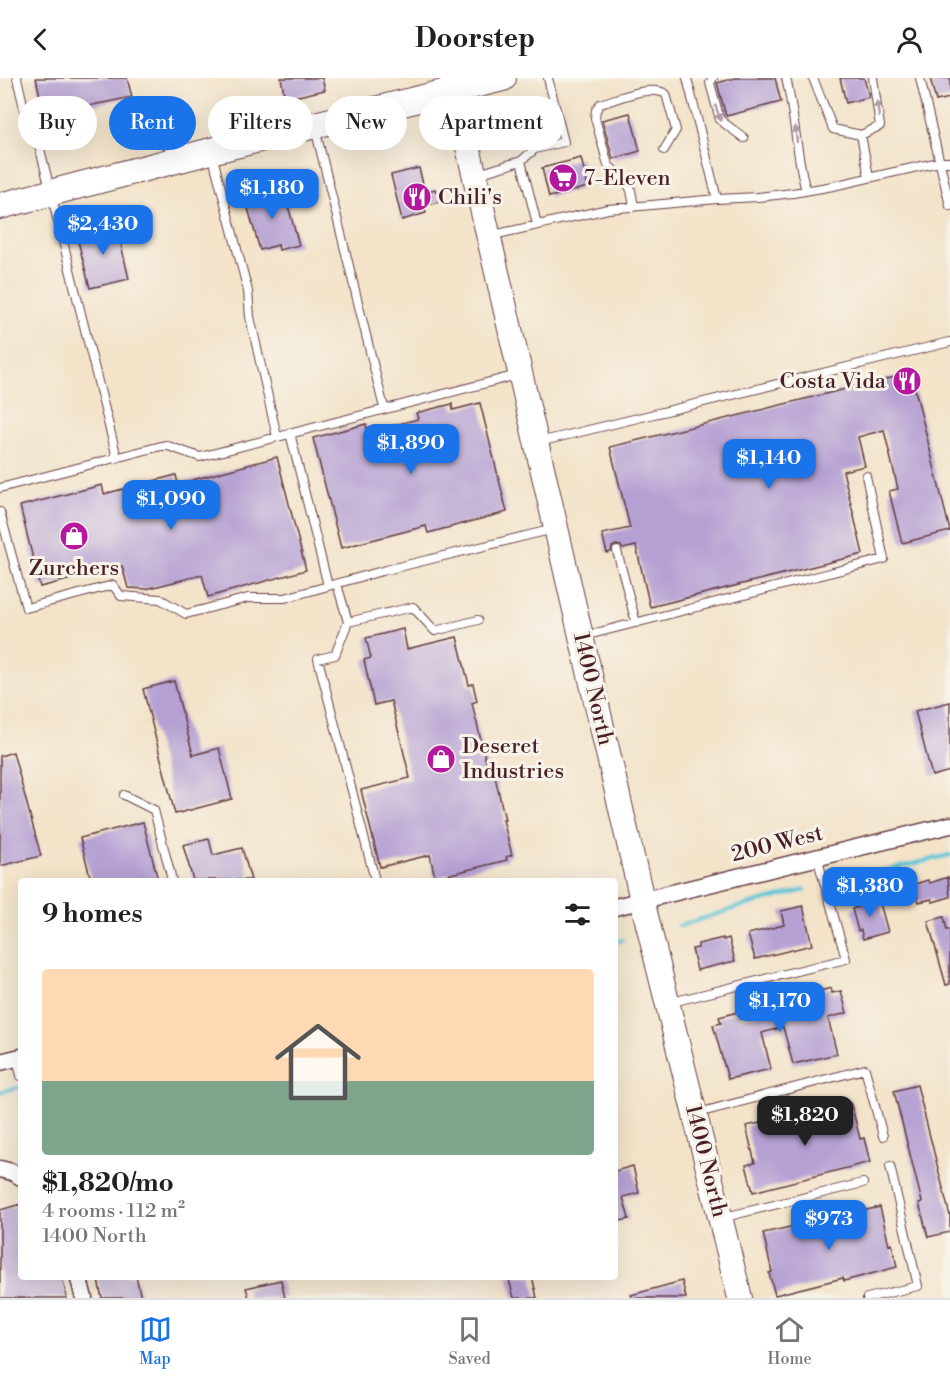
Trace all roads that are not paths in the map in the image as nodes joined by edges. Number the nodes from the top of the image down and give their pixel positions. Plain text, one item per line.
1 (17, 78) edge
2 (503, 78) edge
3 (548, 78) edge
4 (687, 78) edge
5 (713, 78) edge
6 (786, 78) edge
7 (813, 78) edge
8 (873, 78) edge
9 (920, 78) edge
10 (454, 84) edge
11 (314, 125) joint
12 (861, 135) junction
13 (744, 138) dead end
14 (212, 150) joint
15 (664, 150) dead end
16 (521, 161) junction
17 (939, 162) junction
18 (950, 162) edge
19 (475, 175) junction
20 (869, 177) junction
21 (806, 190) junction
22 (52, 194) junction
23 (717, 199) junction
24 (0, 206) edge
25 (950, 206) edge
26 (634, 207) junction
27 (537, 224) junction
28 (489, 236) junction
29 (950, 342) edge
30 (521, 374) junction
31 (384, 408) junction
32 (290, 433) junction
33 (277, 437) junction
34 (536, 442) junction
35 (117, 458) junction
36 (866, 476) dead end
37 (0, 488) edge
38 (0, 512) edge
39 (556, 529) junction
40 (617, 551) dead end
41 (333, 585) junction
42 (478, 620) dead end
43 (348, 622) junction
44 (636, 623) junction
45 (581, 637) junction
46 (124, 795) dead end
47 (950, 825) edge
48 (818, 858) junction
49 (171, 878) edge
50 (374, 878) edge
51 (642, 900) junction
52 (618, 906) edge
53 (668, 1004) junction
54 (18, 1058) edge
55 (0, 1062) edge
56 (695, 1114) junction
57 (883, 1136) dead end
58 (890, 1166) dead end
59 (0, 1169) edge
60 (18, 1175) edge
61 (863, 1183) dead end
62 (720, 1218) junction
63 (79, 1280) edge
64 (84, 1298) edge
65 (740, 1298) edge
66 (867, 1298) edge

1 - 22 lane
2 - 10 main road
3 - 16 lane
4 - 23 lane
5 -> 13 lane
21 -> 6 lane
7 - 12 lane
12 -> 8 lane
9 - 17 lane
10 - 11 main road
10 - 19 main road, 1400 North
11 - 31 lane
12 - 20 lane
14 - 22 main road
14 - 33 lane
15 - 26 lane
16 - 19 lane
16 - 27 lane
17 - 18 lane
17 - 20 lane
17 - 25 lane
19 - 28 main road, 1400 North
20 - 21 lane
21 - 23 lane
22 - 24 main road
22 - 35 lane
23 - 26 lane
26 - 27 lane
27 - 28 lane
28 - 30 main road, 1400 North
29 - 34 lane
30 - 31 lane
30 - 34 main road, 1400 North
31 - 32 lane
32 - 33 lane
32 - 41 lane
33 - 35 lane
34 - 39 main road, 1400 North
35 - 37 lane
36 - 44 lane
38 - 41 lane
39 - 41 lane
39 - 45 main road, 1400 North
40 - 44 lane
41 - 43 lane
42 - 43 lane
43 - 50 lane
44 - 45 lane
45 - 51 main road, 1400 North
46 - 49 lane
47 - 48 street, 200 West
48 - 51 street, 200 West
48 - 53 lane
51 - 52 street, 200 West
51 - 53 main road, 1400 North
53 - 56 main road, 1400 North
54 - 55 street
56 - 57 lane
56 - 62 main road, 1400 North
58 - 66 lane
59 - 60 street
61 - 62 lane
62 - 65 main road, 1400 North
63 - 64 street

